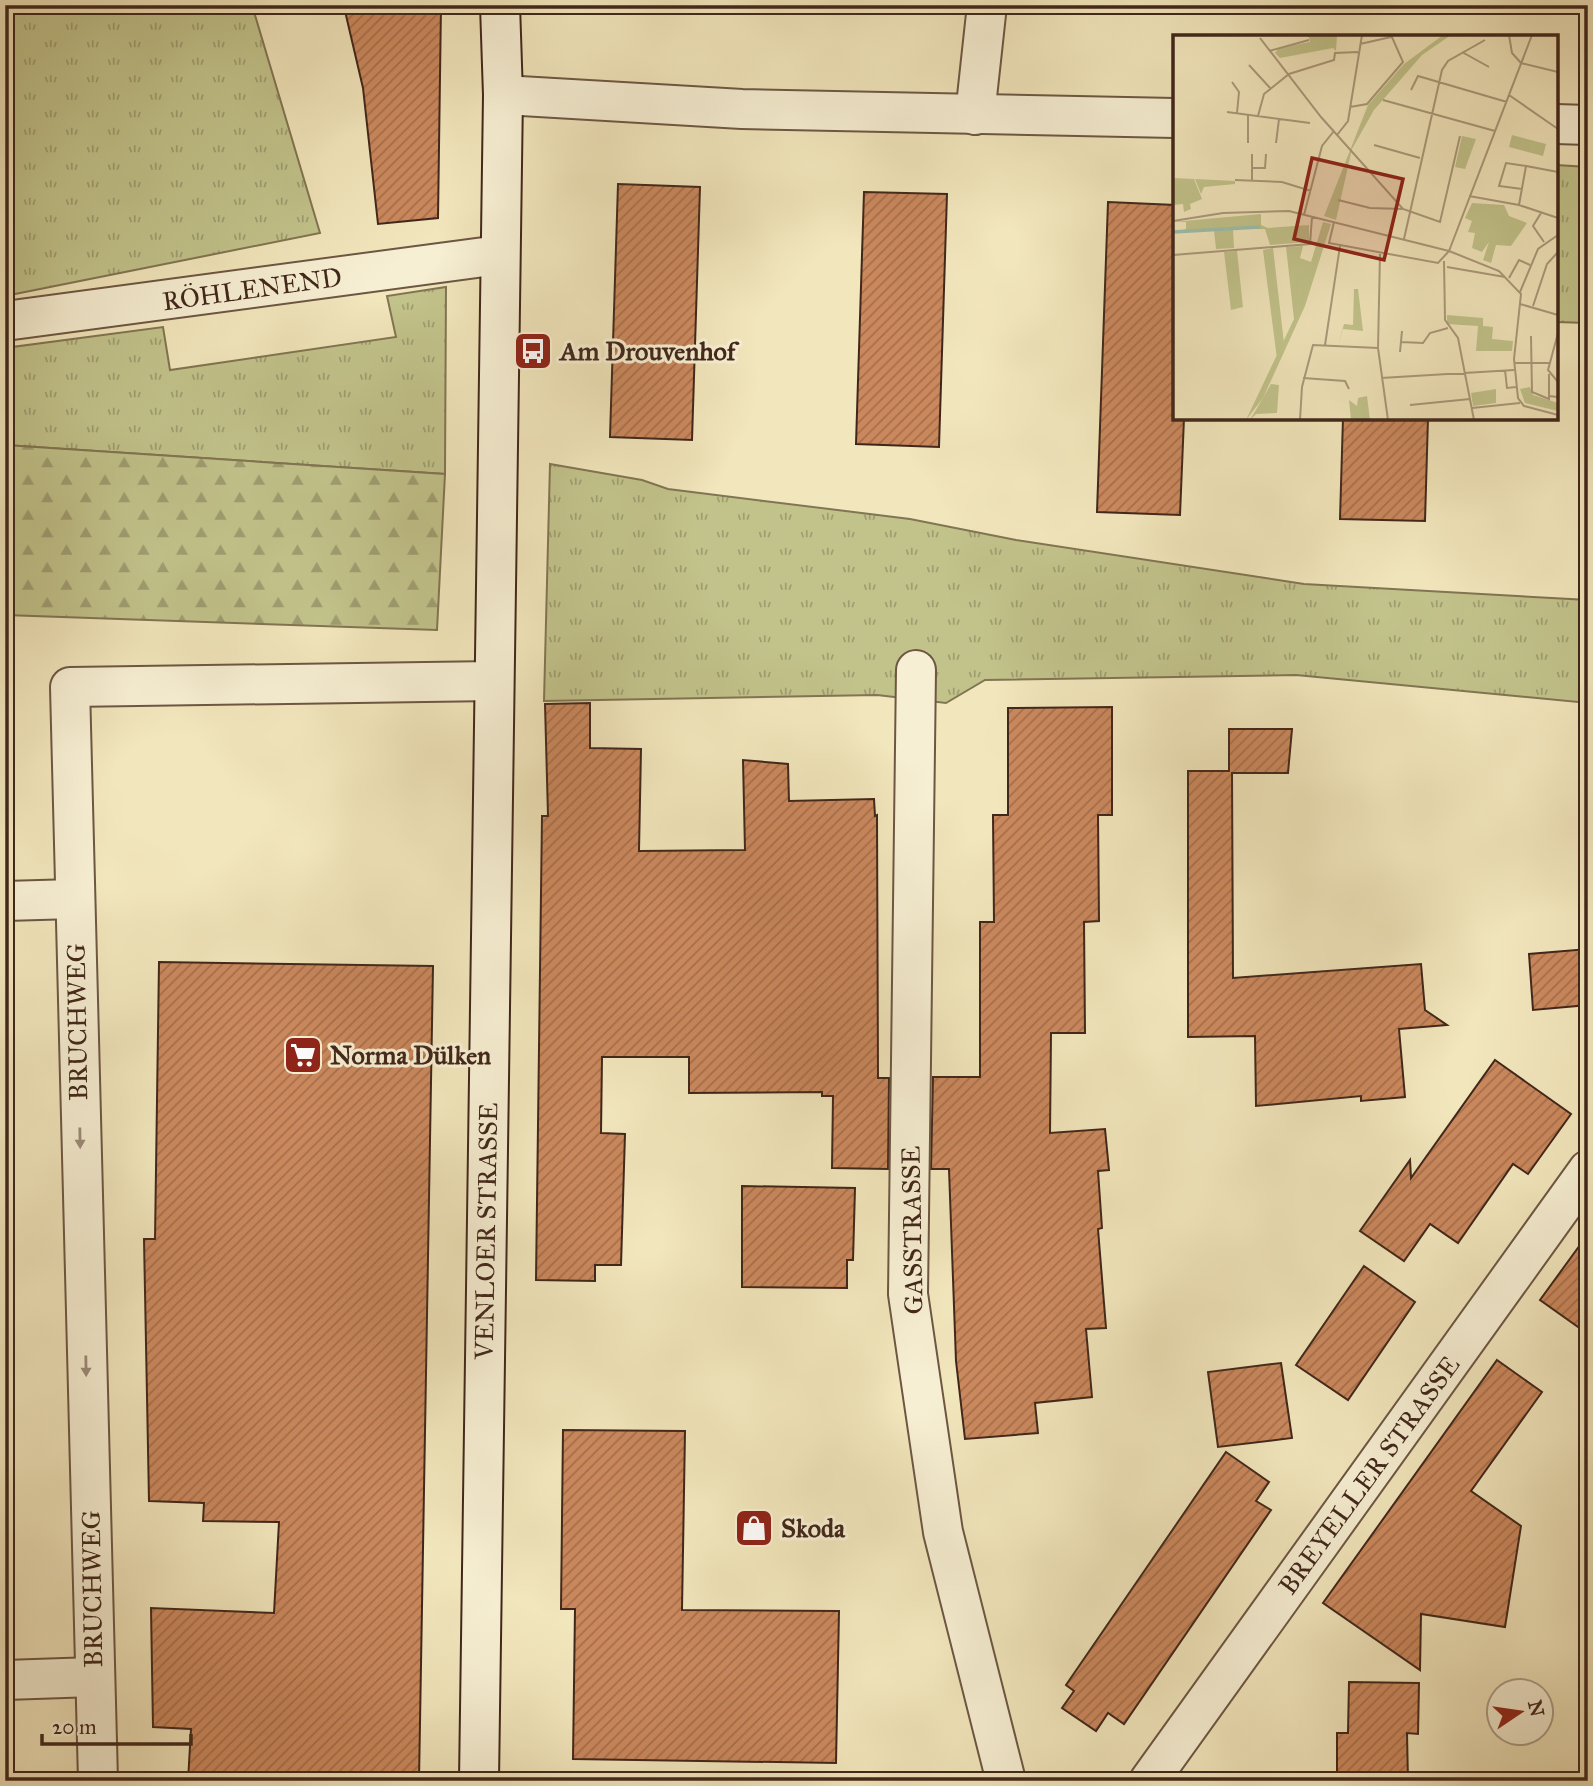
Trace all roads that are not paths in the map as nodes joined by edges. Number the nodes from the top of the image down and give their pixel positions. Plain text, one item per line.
1 (500, 5) edge
2 (987, 5) edge
3 (503, 95) junction
4 (975, 115) junction
5 (1173, 118) edge
6 (1558, 124) edge
7 (1588, 125) edge
8 (499, 255) junction
9 (5, 321) edge
10 (916, 670) dead end
11 (494, 681) junction
12 (74, 899) junction
13 (5, 901) edge
14 (1588, 1170) edge
15 (94, 1677) junction
16 (5, 1680) edge
17 (98, 1781) edge
18 (479, 1781) edge
19 (1006, 1781) edge
20 (1149, 1781) edge

1 - 3 street, VENLOER STRASSE
2 - 4 street
3 - 4 street
3 - 8 street, VENLOER STRASSE
4 - 5 street
6 - 7 street
8 - 9 street, RÖHLENEND
8 - 11 street, VENLOER STRASSE
10 - 19 street, GASSTRASSE
11 - 12 street, BRUCHWEG
11 - 18 street, VENLOER STRASSE
12 - 13 street
12 -> 15 street, BRUCHWEG
14 - 20 street, BREYELLER STRASSE
15 - 16 street
15 - 17 street, BRUCHWEG

